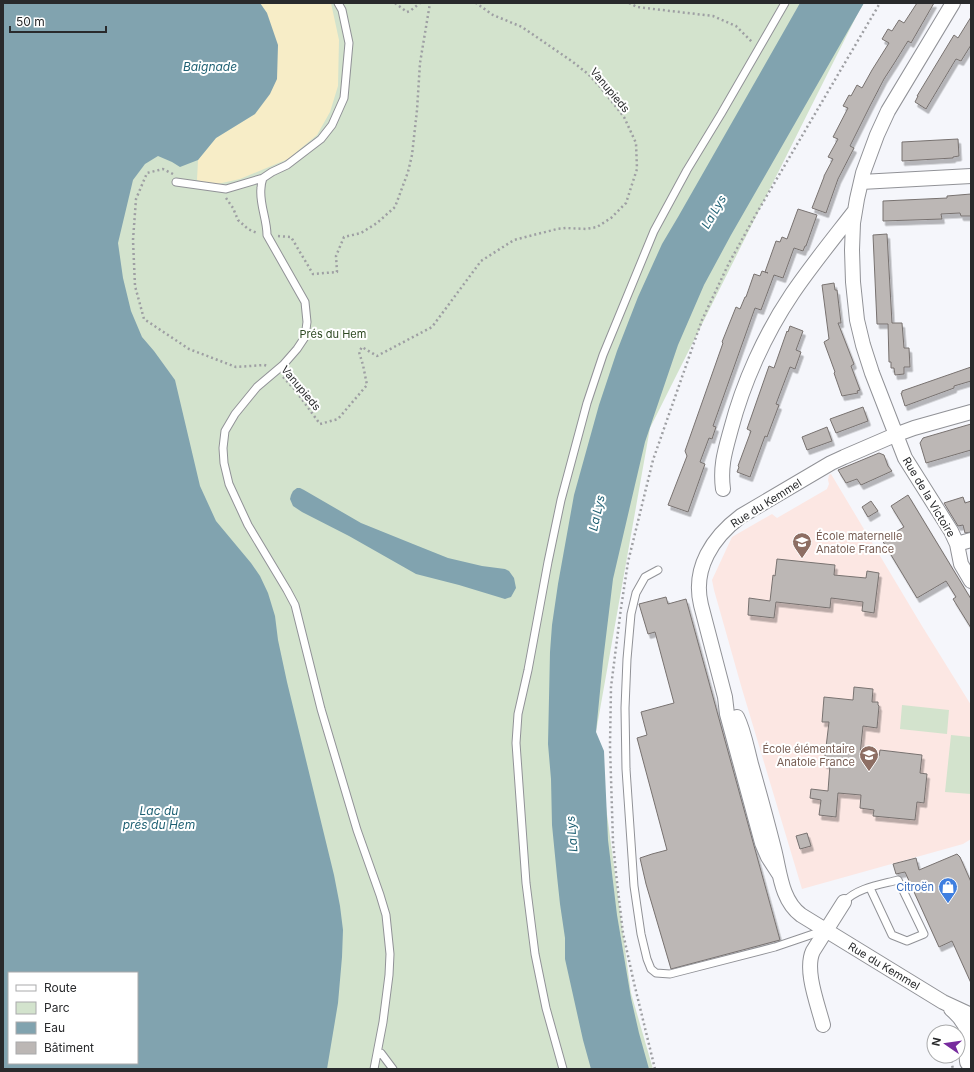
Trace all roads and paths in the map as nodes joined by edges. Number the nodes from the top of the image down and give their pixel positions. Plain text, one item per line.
1 (338, 3) edge
2 (395, 3) edge
3 (420, 3) edge
4 (430, 3) edge
5 (629, 3) edge
6 (785, 3) edge
7 (880, 3) edge
8 (953, 3) edge
9 (477, 4) edge
10 (759, 49) junction
11 (971, 176) edge
12 (263, 178) junction
13 (176, 182) dead end
14 (861, 182) junction
15 (190, 184) junction
16 (223, 194) dead end
17 (854, 212) junction
18 (268, 235) junction
19 (276, 370) junction
20 (971, 412) edge
21 (895, 435) junction
22 (723, 489) dead end
23 (971, 540) edge
24 (957, 544) junction
25 (658, 570) dead end
26 (971, 581) edge
27 (870, 888) junction
28 (844, 902) joint
29 (825, 930) junction
30 (943, 1002) junction
31 (971, 1015) edge
32 (823, 1025) dead end
33 (971, 1043) edge
34 (378, 1053) junction
35 (971, 1060) edge
36 (374, 1069) edge
37 (393, 1069) edge
38 (563, 1069) edge
39 (655, 1069) edge

1 - 12 lane
2 - 3 path
4 - 18 path
5 - 10 path
6 - 10 lane
7 - 39 path
8 - 14 street
9 - 19 path, Vanupieds
10 - 38 lane
11 - 14 street
12 - 15 lane
12 - 18 lane
13 - 15 lane
14 - 17 street
15 - 19 path, Vanupieds
16 - 18 path
17 - 21 street, Rue de la Victoire
17 - 22 street
18 - 19 lane
19 - 34 lane
20 - 21 street, Rue du Kemmel
21 - 24 street, Rue de la Victoire
21 - 29 street, Rue du Kemmel
23 - 24 street
24 - 26 street, Rue de la Victoire
25 - 29 lane
27 - 27 lane
27 - 28 lane
28 - 29 street
29 - 30 street, Rue du Kemmel
29 - 32 street
30 - 31 street, Rue du Kemmel
30 - 33 street, Rue du Kemmel
33 - 35 main road
34 - 36 lane
34 - 37 lane

